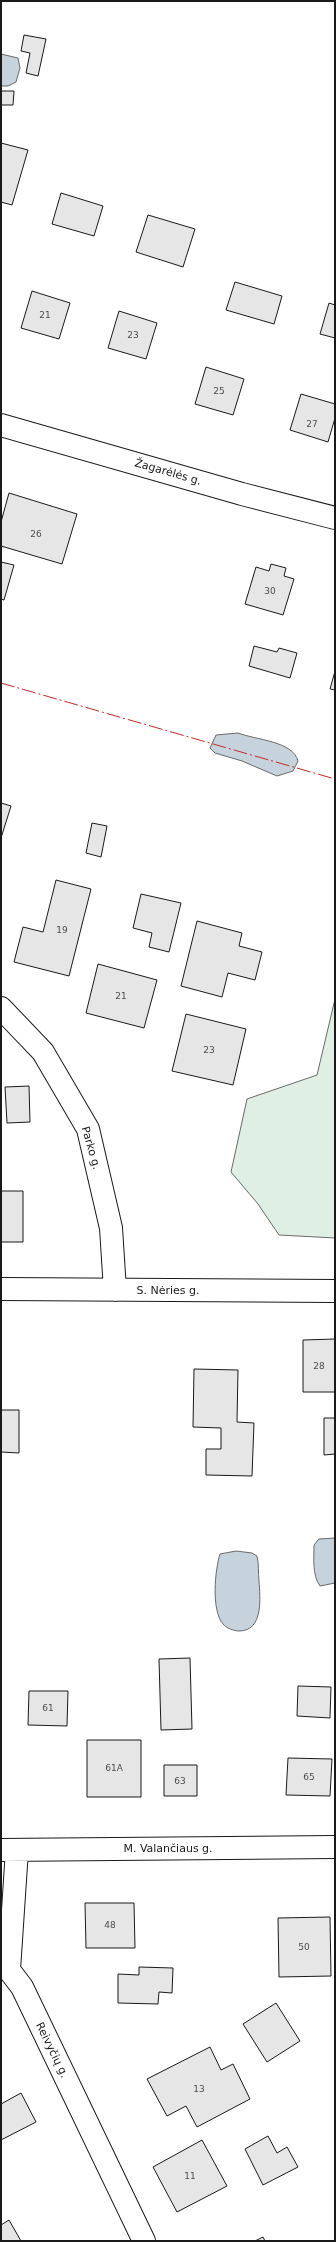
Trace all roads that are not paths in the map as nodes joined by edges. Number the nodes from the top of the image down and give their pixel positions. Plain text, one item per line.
1 (1, 425) edge
2 (335, 518) edge
3 (1, 1008) edge
4 (1, 1288) edge
5 (115, 1290) junction
6 (335, 1291) edge
7 (335, 1847) edge
8 (9, 1850) edge
9 (5, 1971) edge
10 (142, 2240) edge

1 - 2 street, Žagarėlės g.
3 - 5 street, Parko g.
4 - 5 street, S. Nėries g.
5 - 6 street, S. Nėries g.
7 - 8 street, M. Valančiaus g.
8 - 9 street, Reivyčių g.
9 - 10 street, Reivyčių g.

